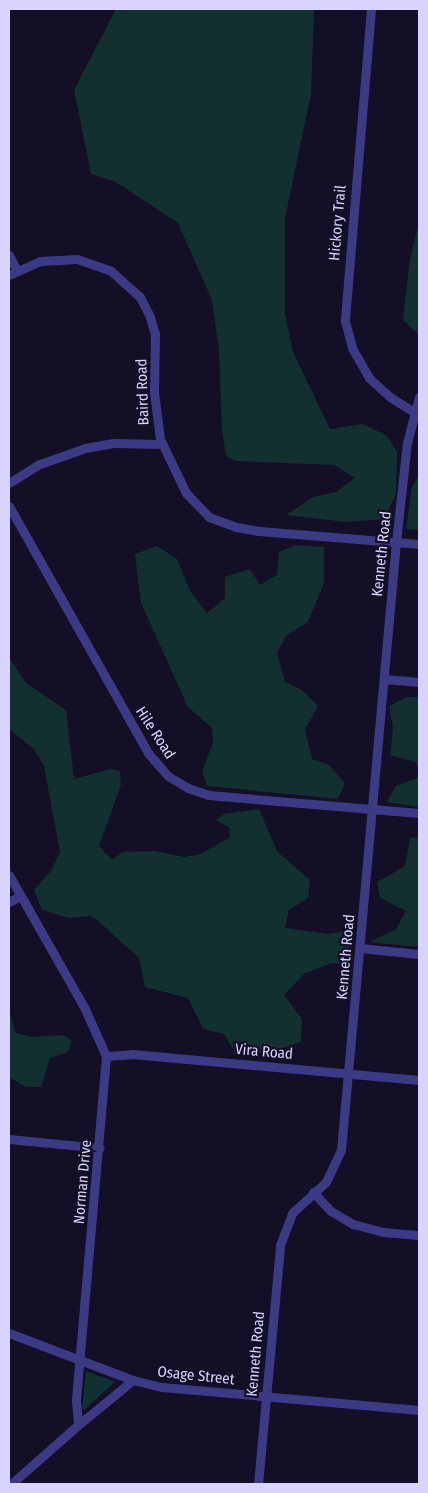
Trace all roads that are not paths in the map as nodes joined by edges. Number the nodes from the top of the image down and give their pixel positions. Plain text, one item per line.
1 (370, 9) edge
2 (9, 255) edge
3 (13, 273) edge
4 (419, 397) edge
5 (414, 412) junction
6 (162, 444) junction
7 (9, 483) edge
8 (9, 506) edge
9 (396, 542) junction
10 (419, 544) edge
11 (384, 679) junction
12 (419, 682) edge
13 (372, 810) junction
14 (419, 813) edge
15 (9, 876) edge
16 (20, 896) junction
17 (9, 902) edge
18 (360, 948) junction
19 (419, 954) edge
20 (106, 1056) junction
21 (348, 1074) junction
22 (419, 1080) edge
23 (9, 1139) edge
24 (100, 1148) junction
25 (313, 1192) junction
26 (419, 1235) edge
27 (9, 1333) edge
28 (80, 1359) junction
29 (133, 1380) junction
30 (267, 1397) junction
31 (419, 1410) edge
32 (78, 1425) junction
33 (11, 1484) edge
34 (258, 1484) edge

1 - 5 street, Hickory Trail
2 - 3 street
3 - 6 street, Baird Road
4 - 5 street, Kenneth Road
5 - 9 street, Kenneth Road
6 - 7 street
6 - 9 street, Baird Road
8 - 13 street, Hile Road
9 - 10 street, Baird Road
9 - 11 street, Kenneth Road
11 - 12 street
11 - 13 street, Kenneth Road
13 - 14 street, Hile Road
13 - 18 street, Kenneth Road
15 - 16 street, Norman Drive
16 - 17 street
16 - 20 street, Norman Drive
18 - 19 street
18 - 21 street, Kenneth Road
20 - 21 street, Vira Road
20 - 24 street, Norman Drive
21 - 22 street, Vira Road
21 - 25 street, Kenneth Road
23 - 24 street
24 - 28 street, Norman Drive
25 - 26 street
25 - 30 street, Kenneth Road
27 - 28 street, Osage Street
28 - 29 street, Osage Street
28 - 32 street, Norman Drive
29 - 30 street, Osage Street
29 - 32 street
30 - 31 street, Osage Street
30 - 34 street, Kenneth Road
32 - 33 street

